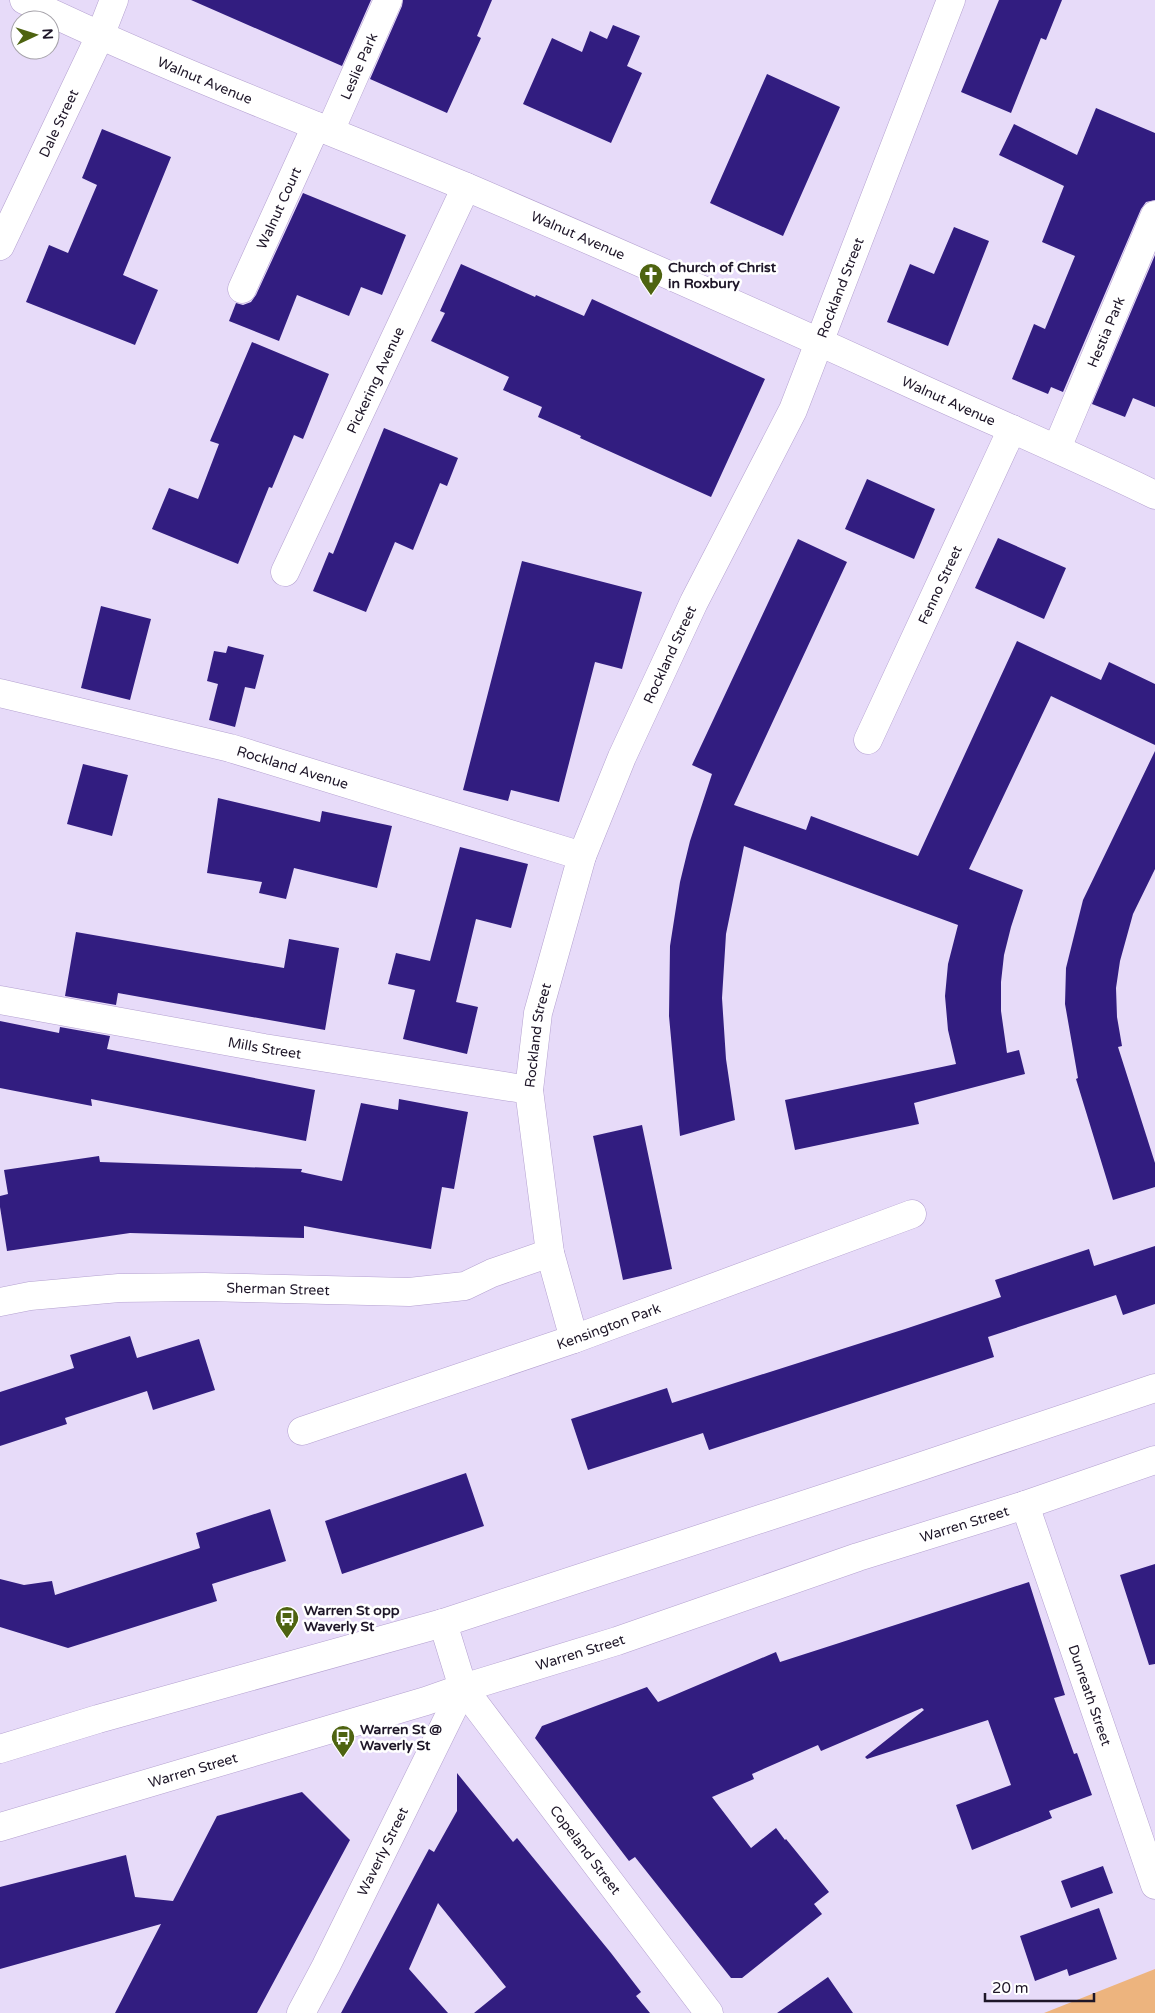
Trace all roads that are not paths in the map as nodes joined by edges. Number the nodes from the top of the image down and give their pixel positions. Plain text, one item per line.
1 (24, 0) edge
2 (114, 0) edge
3 (388, 0) edge
4 (951, 0) edge
5 (100, 36) junction
6 (323, 129) junction
7 (466, 187) junction
8 (1155, 215) edge
9 (0, 246) edge
10 (242, 289) dead end
11 (819, 342) junction
12 (1012, 429) junction
13 (1057, 448) junction
14 (1155, 495) edge
15 (285, 572) dead end
16 (0, 693) edge
17 (868, 740) dead end
18 (582, 856) junction
19 (0, 1000) edge
20 (529, 1090) junction
21 (912, 1214) dead end
22 (550, 1253) junction
23 (0, 1302) edge
24 (574, 1339) junction
25 (1155, 1388) edge
26 (302, 1431) dead end
27 (1155, 1460) edge
28 (1025, 1505) junction
29 (442, 1623) junction
30 (463, 1688) junction
31 (0, 1749) edge
32 (0, 1827) edge
33 (1155, 1885) edge
34 (301, 2013) edge
35 (709, 2013) edge

1 - 5 street, Walnut Avenue
2 - 5 street, Dale Street
3 - 6 street, Leslie Park
4 - 11 street, Rockland Street
5 - 6 street, Walnut Avenue
5 - 9 street, Dale Street
6 - 7 street, Walnut Avenue
6 - 10 street, Walnut Court
7 - 11 street, Walnut Avenue
7 - 15 street, Pickering Avenue
8 - 13 street, Hestia Park
11 - 12 street, Walnut Avenue
11 - 18 street, Rockland Street
12 - 13 street, Walnut Avenue
12 - 17 street, Fenno Street
13 - 14 street, Walnut Avenue
16 - 18 street, Rockland Avenue
18 - 20 street, Rockland Street
19 - 20 street, Mills Street
20 - 22 street, Rockland Street
21 - 24 street, Kensington Park
22 - 23 street, Sherman Street
22 - 24 street, Rockland Street
24 - 26 street, Kensington Park
25 - 29 street
27 - 28 street, Warren Street
28 - 30 street, Warren Street
28 - 33 street, Dunreath Street
29 - 30 street, Copeland Street
29 - 31 street
30 - 32 street, Warren Street
30 - 34 street, Waverly Street
30 - 35 street, Copeland Street

